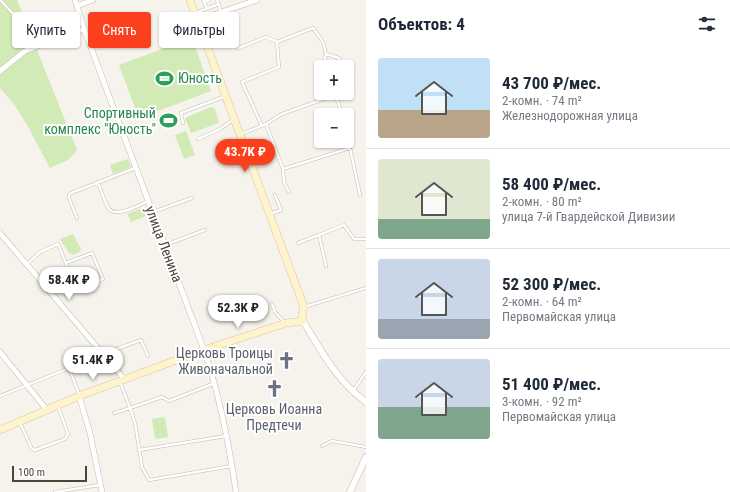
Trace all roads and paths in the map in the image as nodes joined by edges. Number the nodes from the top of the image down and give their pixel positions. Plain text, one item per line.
1 (0, 0) edge
2 (75, 0) edge
3 (93, 0) edge
4 (190, 0) edge
5 (209, 0) edge
6 (217, 0) edge
7 (257, 0) edge
8 (204, 1) edge
9 (219, 4) junction
10 (77, 6) junction
11 (206, 8) junction
12 (12, 12) edge
13 (195, 12) edge
14 (197, 12) edge
15 (222, 12) joint
16 (84, 29) junction
17 (80, 30) edge
18 (277, 42) junction
19 (33, 48) edge
20 (208, 48) edge
21 (239, 48) dead end
22 (326, 54) junction
23 (325, 60) edge
24 (339, 60) edge
25 (0, 72) edge
26 (226, 96) junction
27 (319, 100) edge
28 (234, 118) junction
29 (183, 123) dead end
30 (266, 124) junction
31 (262, 126) junction
32 (240, 134) junction
33 (198, 139) dead end
34 (350, 148) joint
35 (136, 168) junction
36 (283, 169) junction
37 (98, 182) junction
38 (289, 192) dead end
39 (275, 195) dead end
40 (360, 196) dead end
41 (192, 198) dead end
42 (148, 201) junction
43 (152, 212) junction
44 (270, 214) junction
45 (77, 218) dead end
46 (205, 230) dead end
47 (0, 233) edge
48 (319, 235) junction
49 (366, 239) edge
50 (298, 243) dead end
51 (165, 245) junction
52 (66, 263) junction
53 (26, 264) junction
54 (326, 266) dead end
55 (69, 271) junction
56 (366, 288) edge
57 (48, 289) junction
58 (272, 304) dead end
59 (304, 307) junction
60 (303, 321) junction
61 (286, 323) junction
62 (204, 350) junction
63 (0, 352) edge
64 (103, 354) junction
65 (148, 356) dead end
66 (94, 358) dead end
67 (69, 368) junction
68 (366, 372) edge
69 (122, 380) junction
70 (216, 383) junction
71 (27, 385) junction
72 (353, 391) junction
73 (0, 396) edge
74 (79, 396) junction
75 (366, 402) edge
76 (58, 405) junction
77 (130, 408) junction
78 (47, 410) junction
79 (114, 413) dead end
80 (19, 422) junction
81 (0, 430) edge
82 (227, 436) junction
83 (322, 446) dead end
84 (366, 447) edge
85 (139, 450) junction
86 (366, 457) edge
87 (232, 466) junction
88 (100, 485) junction
89 (55, 492) edge
90 (102, 492) edge
91 (236, 492) edge
92 (350, 492) edge

1 - 12 lane
2 - 10 street, улица Ленина
3 - 10 street
4 - 13 main road
5 - 8 lane
6 - 9 lane
7 - 15 street
8 - 11 lane
9 - 11 lane
9 - 15 lane
10 - 16 street, улица Ленина
11 - 14 lane
16 - 17 street
16 - 35 street, улица Ленина
18 - 21 lane
18 - 22 lane
18 - 31 lane
19 - 25 street
20 - 26 main road
22 - 23 lane
22 - 24 lane
26 - 28 main road
26 - 29 lane
27 - 30 lane
28 - 32 main road
28 - 33 lane
30 - 31 lane
30 - 36 lane
31 - 32 lane
32 - 44 main road
34 - 36 lane
34 - 40 lane
35 - 37 lane
35 - 42 street, улица Ленина
36 - 38 lane
37 - 42 lane
37 - 45 lane
39 - 44 lane
41 - 43 lane
42 - 43 street, улица Ленина
43 - 51 street, улица Ленина
44 - 59 main road
46 - 51 lane
47 - 53 street
48 - 49 lane
48 - 50 lane
48 - 54 lane
51 - 62 street, улица Ленина
52 - 53 lane
52 - 55 lane
52 - 55 lane
53 - 57 street
55 - 57 lane
56 - 59 lane
57 - 64 street
58 - 61 lane
59 - 60 main road
60 - 61 main road
60 - 72 street
61 - 62 main road
62 - 69 main road
62 - 70 street, улица Ленина
63 - 71 street
64 - 65 lane
64 - 69 street
66 - 67 lane
67 - 71 lane
67 - 74 lane
68 - 72 lane
69 - 74 main road
69 - 77 lane
70 - 77 lane
70 - 82 street, улица Ленина
71 - 73 lane
71 - 78 street
72 - 75 street
74 - 76 main road
74 - 88 street
76 - 78 main road
76 - 80 lane
77 - 79 lane
77 - 85 lane
78 - 80 main road
80 - 81 main road
82 - 85 lane
82 - 87 street, улица Ленина
83 - 84 lane
85 - 87 lane
86 - 92 street
87 - 91 street, улица Ленина
88 - 89 lane
88 - 90 street

